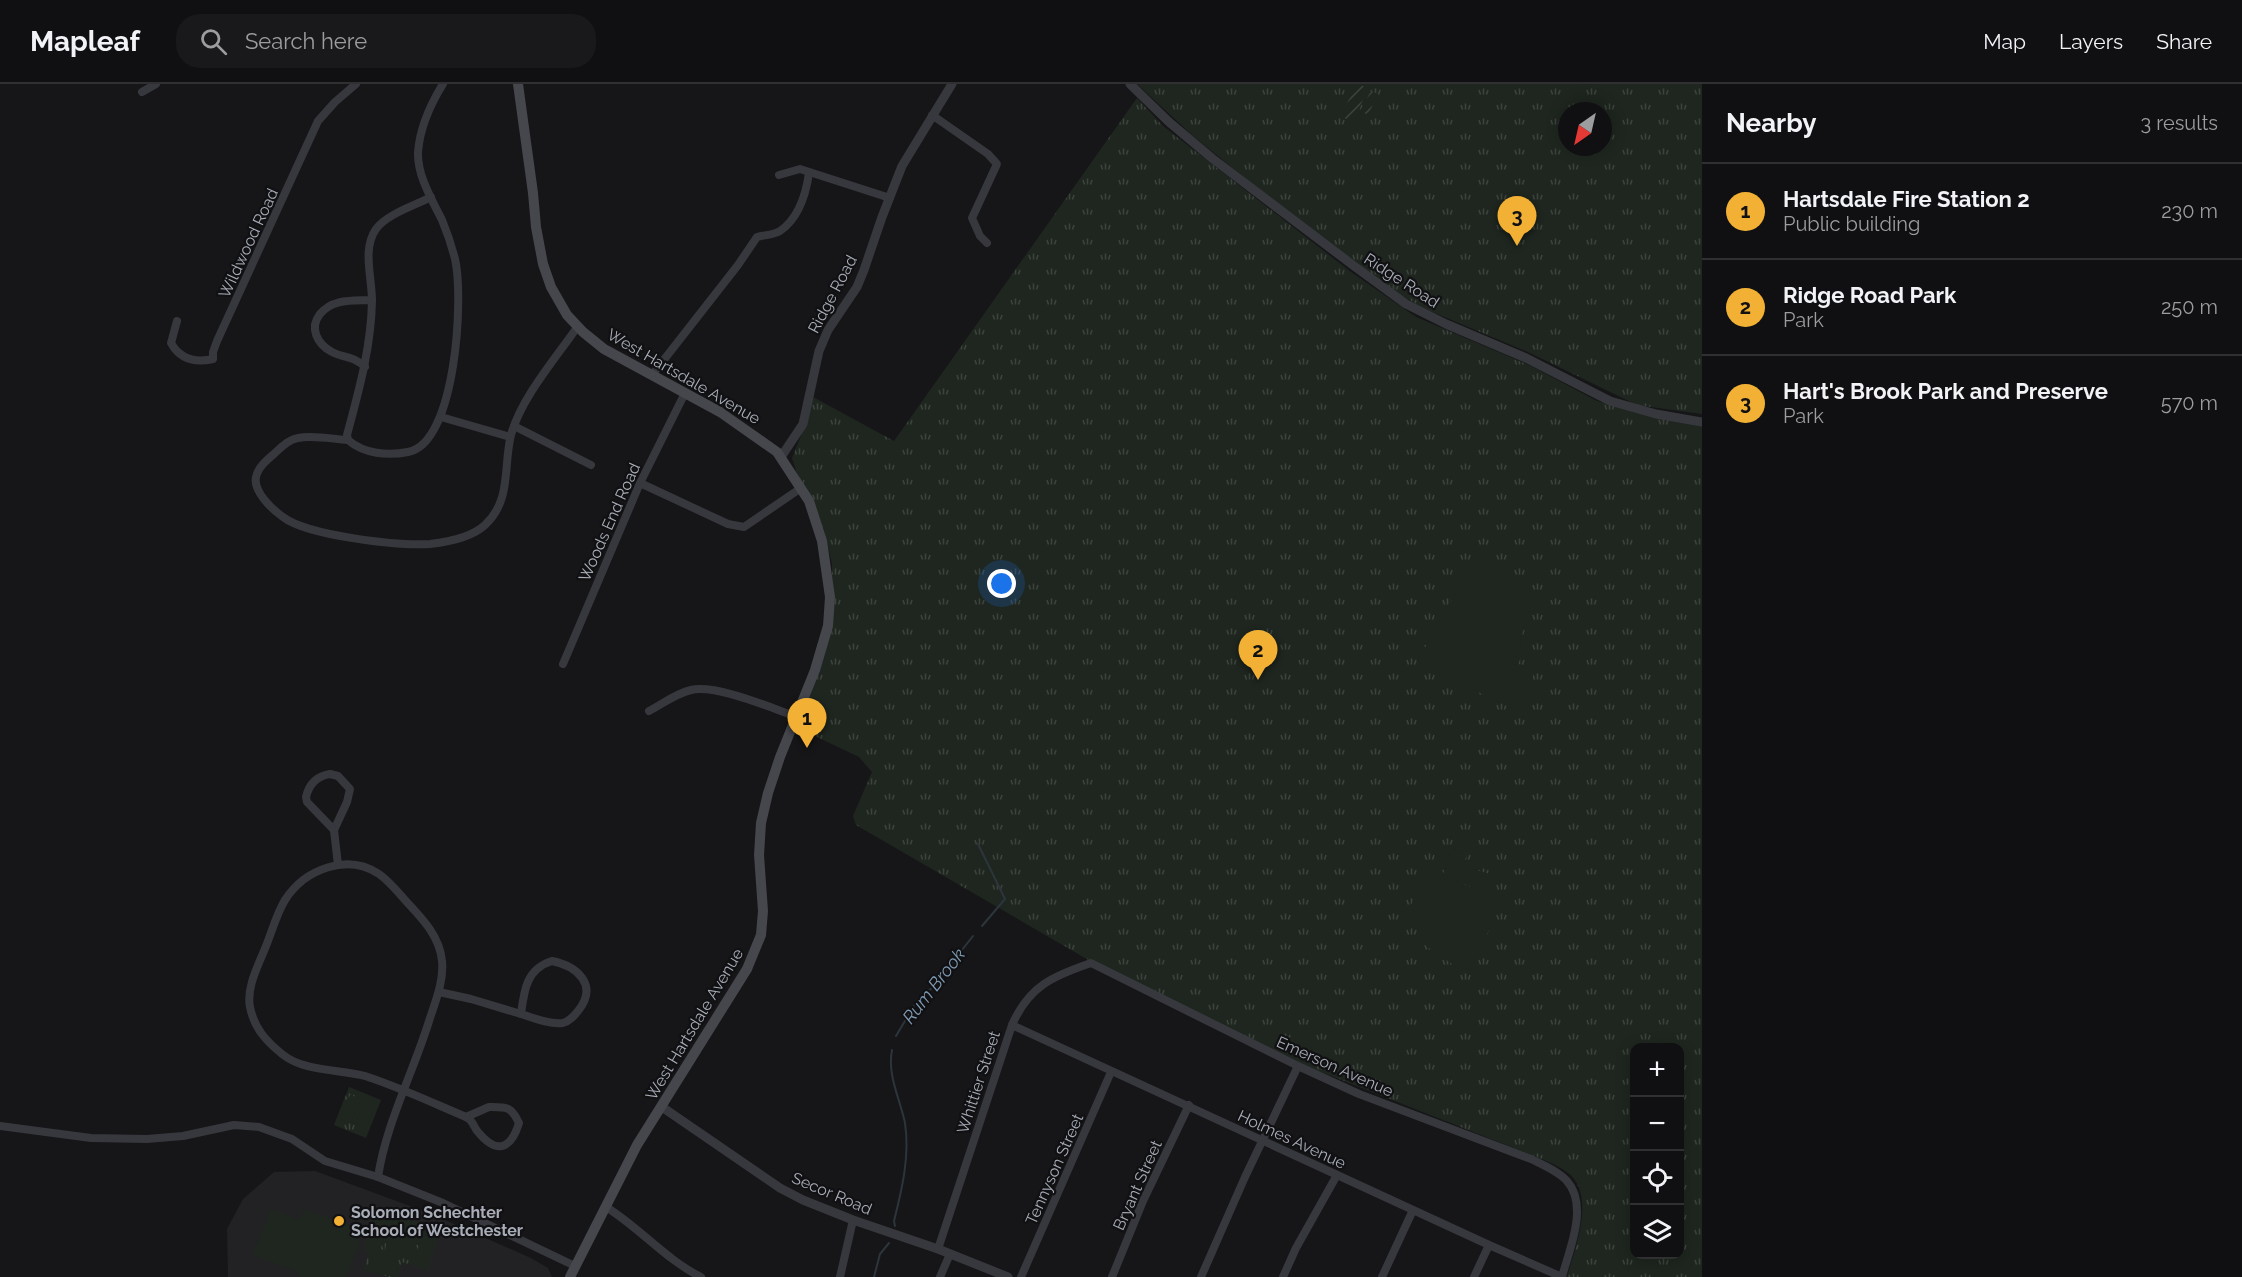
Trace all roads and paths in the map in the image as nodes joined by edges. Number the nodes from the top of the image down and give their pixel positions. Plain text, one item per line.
1 (156, 84) edge
2 (356, 84) edge
3 (443, 84) edge
4 (518, 84) edge
5 (952, 84) edge
6 (1130, 84) edge
7 (142, 92) dead end
8 (932, 115) junction
9 (809, 172) junction
10 (779, 175) dead end
11 (431, 197) junction
12 (890, 198) junction
13 (987, 243) dead end
14 (372, 300) junction
15 (177, 321) dead end
16 (578, 326) junction
17 (365, 367) junction
18 (652, 375) junction
19 (685, 393) junction
20 (441, 417) junction
21 (1702, 422) edge
22 (514, 426) junction
23 (510, 437) junction
24 (348, 441) junction
25 (781, 457) junction
26 (591, 465) dead end
27 (640, 483) junction
28 (801, 488) junction
29 (563, 664) dead end
30 (649, 711) dead end
31 (795, 716) junction
32 (334, 830) junction
33 (338, 865) junction
34 (1091, 963) joint
35 (439, 992) junction
36 (521, 1014) junction
37 (1012, 1025) junction
38 (1298, 1066) junction
39 (1112, 1072) junction
40 (404, 1091) junction
41 (1189, 1105) junction
42 (662, 1107) junction
43 (466, 1117) junction
44 (0, 1126) edge
45 (1262, 1140) junction
46 (1337, 1175) junction
47 (378, 1178) junction
48 (606, 1207) junction
49 (1413, 1210) junction
50 (853, 1220) junction
51 (1489, 1245) junction
52 (938, 1249) junction
53 (950, 1254) junction
54 (575, 1266) junction
55 (570, 1277) edge
56 (701, 1277) edge
57 (840, 1277) edge
58 (940, 1277) edge
59 (1008, 1277) edge
60 (1021, 1277) edge
61 (1112, 1277) edge
62 (1201, 1277) edge
63 (1283, 1277) edge
64 (1382, 1277) edge
65 (1474, 1277) edge
66 (1562, 1277) edge

1 - 7 street
2 - 15 street, Wildwood Road
3 - 11 street
4 - 16 main road, West Hartsdale Avenue
5 - 8 street, Ridge Road
6 - 21 street, Ridge Road
8 - 12 street, Ridge Road
8 - 13 street
9 - 10 street
9 - 12 street
9 - 18 street
11 - 14 street
11 - 20 street
12 - 25 street, Ridge Road
14 - 17 street
14 - 17 street
16 - 18 main road, West Hartsdale Avenue
16 - 22 street
17 - 24 street
18 - 19 main road, West Hartsdale Avenue
19 - 25 main road, West Hartsdale Avenue
19 - 27 street, Woods End Road
20 - 23 street
20 - 24 street
22 - 23 street
22 - 26 street
23 - 24 street
25 - 28 main road, West Hartsdale Avenue
27 - 28 street
27 - 29 street, Woods End Road
28 - 31 main road, West Hartsdale Avenue
30 - 31 street
31 - 42 main road, West Hartsdale Avenue
32 - 32 street
32 - 33 street
33 - 35 street
33 - 40 street
34 - 37 street, Whittier Street
34 - 38 street, Emerson Avenue
35 - 36 street
35 - 40 street
36 - 36 street
37 - 39 street, Holmes Avenue
37 - 52 street, Whittier Street
38 - 45 street
38 - 66 street, Emerson Avenue
39 - 41 street, Holmes Avenue
39 - 60 street, Tennyson Street
40 - 43 street
40 - 47 street
41 - 45 street, Holmes Avenue
41 - 61 street, Bryant Street
42 - 48 main road, West Hartsdale Avenue
42 - 50 street, Secor Road
43 - 43 street
44 - 47 street
45 - 46 street, Holmes Avenue
45 - 62 street
46 - 49 street, Holmes Avenue
46 - 63 street
47 - 54 street
48 - 54 main road, West Hartsdale Avenue
48 - 56 street
49 - 51 street, Holmes Avenue
49 - 64 street
50 - 52 street, Secor Road
50 - 57 street
51 - 65 street
51 - 66 street, Holmes Avenue
52 - 53 street, Secor Road
53 - 58 street
53 - 59 street, Secor Road
54 - 55 main road, West Hartsdale Avenue

